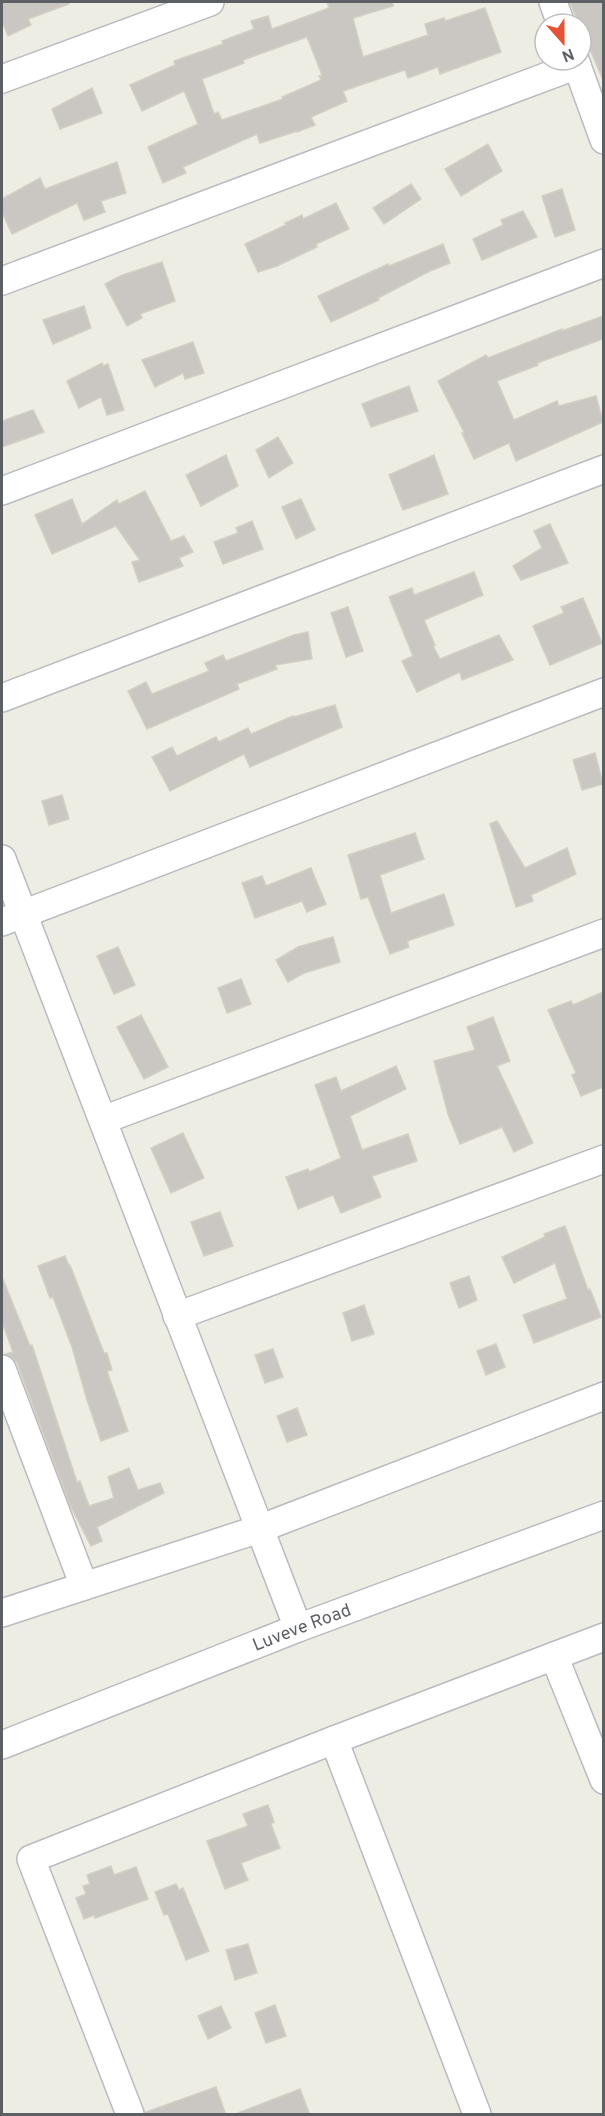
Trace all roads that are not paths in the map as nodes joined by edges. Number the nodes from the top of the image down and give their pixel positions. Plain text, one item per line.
1 (210, 2) edge
2 (550, 72) edge
3 (579, 72) edge
4 (2, 79) edge
5 (603, 140) edge
6 (603, 263) edge
7 (2, 281) edge
8 (603, 469) edge
9 (2, 491) edge
10 (603, 692) edge
11 (2, 698) edge
12 (2, 859) edge
13 (12, 918) edge
14 (603, 933) edge
15 (103, 1120) junction
16 (603, 1159) edge
17 (177, 1316) junction
18 (2, 1369) edge
19 (603, 1396) edge
20 (603, 1515) edge
21 (259, 1529) junction
22 (84, 1586) junction
23 (2, 1613) edge
24 (298, 1628) junction
25 (603, 1637) edge
26 (554, 1656) junction
27 (334, 1740) junction
28 (2, 1745) edge
29 (603, 1780) edge
30 (130, 2115) edge
31 (477, 2115) edge

1 - 4 street
2 - 7 street
3 - 5 street
6 - 9 street
8 - 11 street
10 - 13 street
12 - 13 street
13 - 15 street
14 - 15 street
15 - 17 street
16 - 17 street
17 - 21 street
18 - 22 street
19 - 21 street
20 - 24 street, Luveve Road
21 - 22 street
21 - 24 street
22 - 23 street
24 - 28 street, Luveve Road
25 - 26 street
26 - 27 street
26 - 29 street
27 - 30 street
27 - 31 street

